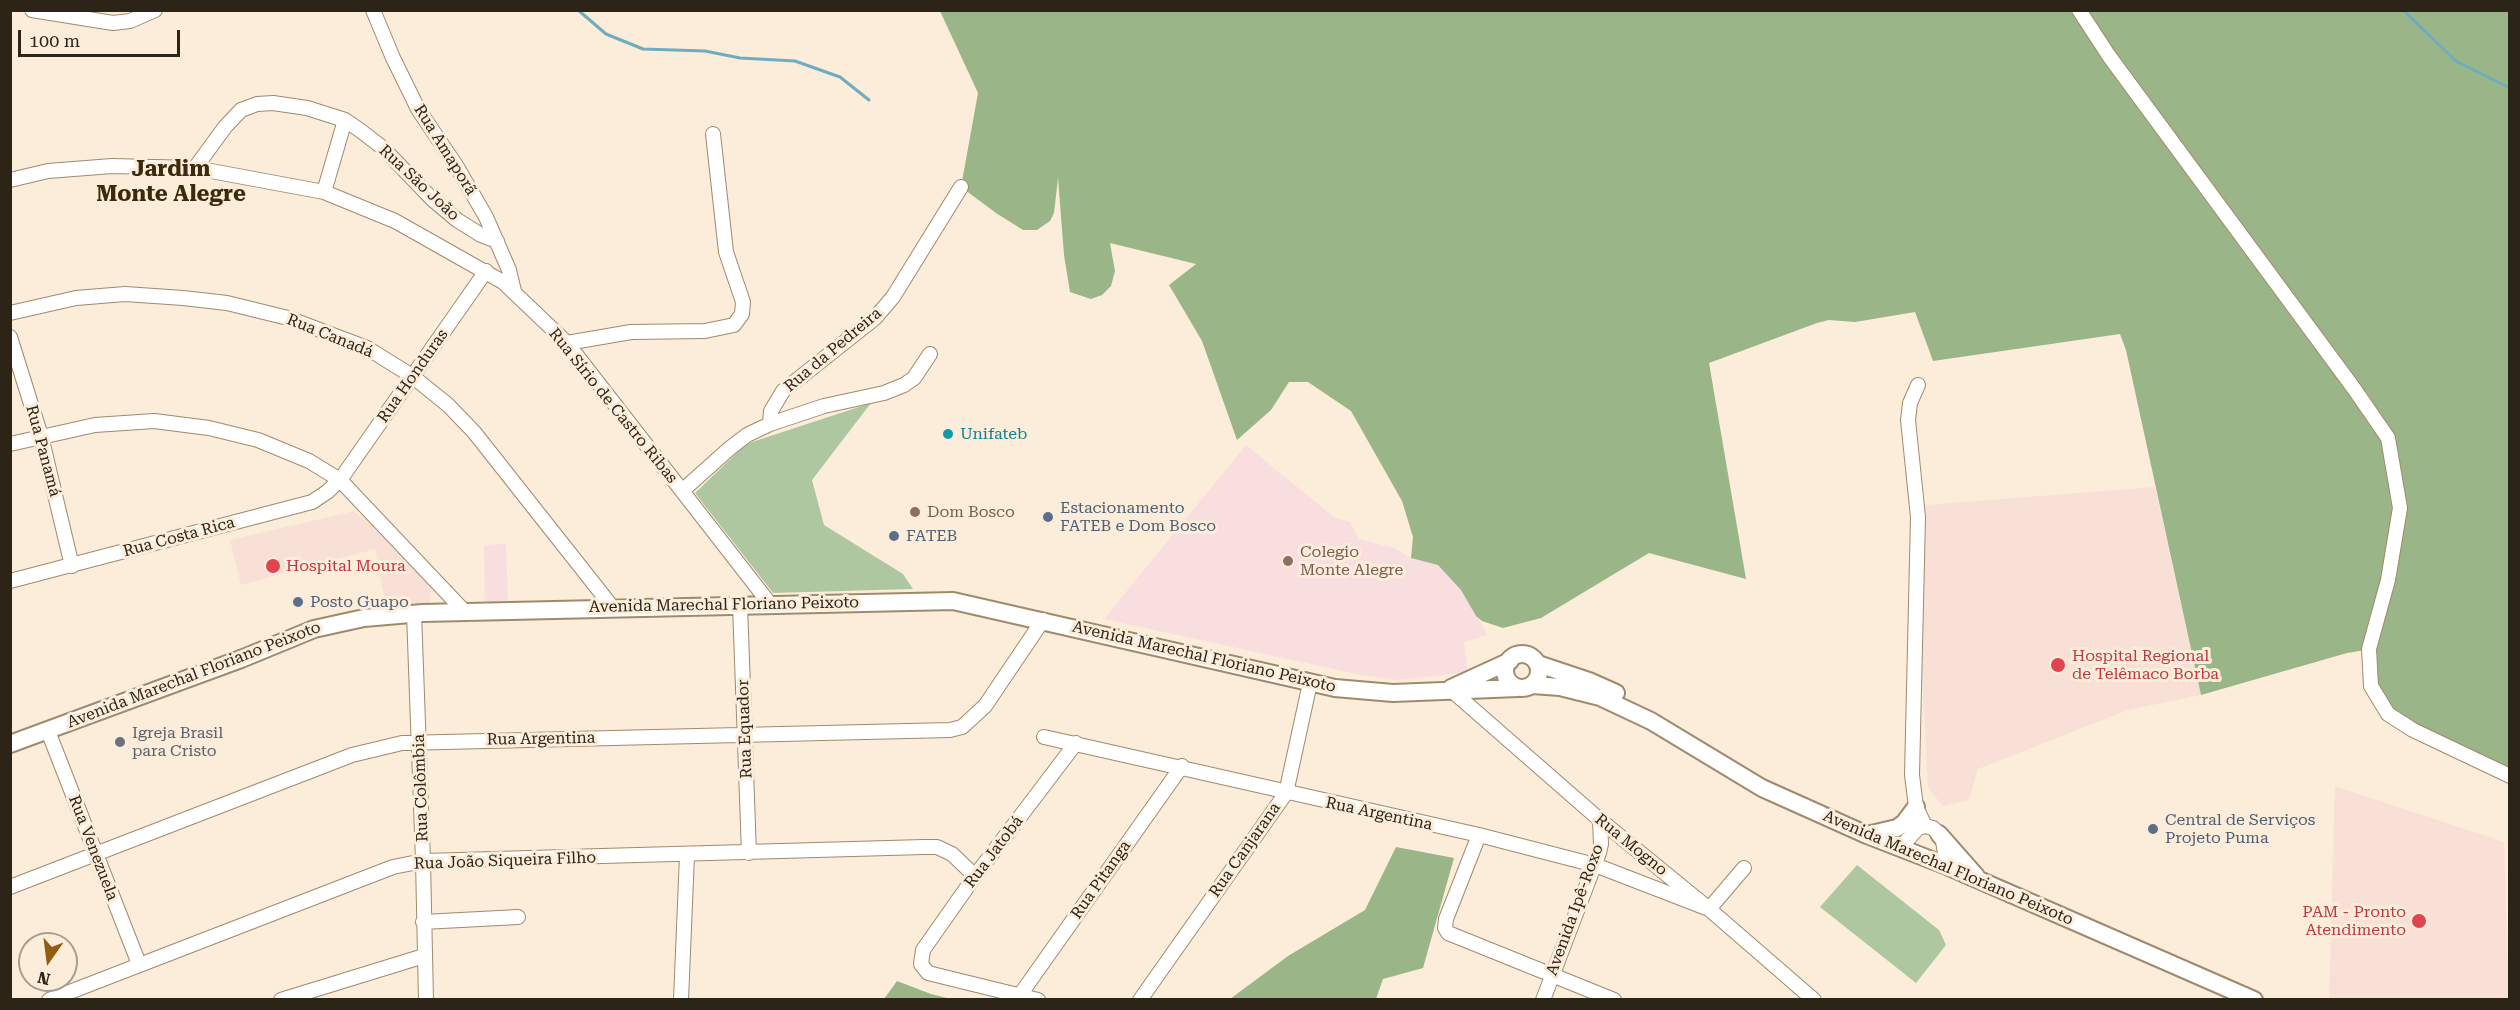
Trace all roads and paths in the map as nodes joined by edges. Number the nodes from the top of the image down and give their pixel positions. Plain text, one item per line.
1 (32, 10) edge
2 (155, 10) edge
3 (373, 10) edge
4 (2079, 10) edge
5 (345, 120) junction
6 (713, 134) dead end
7 (195, 168) junction
8 (10, 180) edge
9 (961, 187) dead end
10 (324, 192) junction
11 (497, 241) junction
12 (486, 272) junction
13 (514, 291) junction
14 (10, 313) edge
15 (10, 337) edge
16 (567, 343) junction
17 (930, 354) dead end
18 (412, 376) junction
19 (1918, 385) dead end
20 (770, 424) junction
21 (41, 436) junction
22 (10, 444) edge
23 (340, 480) junction
24 (682, 491) junction
25 (72, 566) junction
26 (10, 581) edge
27 (770, 604) junction
28 (740, 605) junction
29 (614, 608) junction
30 (465, 612) junction
31 (414, 613) junction
32 (1043, 620) junction
33 (1510, 661) junction
34 (1538, 664) junction
35 (1484, 671) junction
36 (1310, 683) junction
37 (1519, 687) junction
38 (1450, 689) junction
39 (1651, 721) junction
40 (48, 731) junction
41 (745, 735) junction
42 (1044, 737) dead end
43 (419, 742) junction
44 (1076, 743) junction
45 (10, 744) edge
46 (1182, 766) junction
47 (2510, 776) edge
48 (1286, 793) junction
49 (1917, 807) junction
50 (1600, 820) junction
51 (1932, 830) junction
52 (1479, 835) junction
53 (1867, 835) junction
54 (1900, 847) junction
55 (749, 853) junction
56 (96, 854) junction
57 (687, 855) junction
58 (423, 861) junction
59 (1595, 865) junction
60 (1947, 866) junction
61 (1744, 868) dead end
62 (975, 876) junction
63 (1981, 882) junction
64 (10, 887) edge
65 (1709, 909) junction
66 (518, 917) dead end
67 (423, 922) junction
68 (424, 956) junction
69 (139, 964) junction
70 (1552, 975) junction
71 (1020, 995) junction
72 (49, 999) edge
73 (281, 999) edge
74 (426, 999) edge
75 (681, 999) edge
76 (1038, 999) edge
77 (1140, 999) edge
78 (1543, 999) edge
79 (1614, 999) edge
80 (1814, 999) edge
81 (2254, 999) edge

1 - 2 street
3 - 11 street, Rua Amaporã
4 - 47 street
5 - 7 street, Rua São João
5 - 10 street
5 - 11 street, Rua São João
6 - 16 street
7 - 8 street, Rua Sírio de Castro Ribas
7 - 10 street, Rua Sírio de Castro Ribas
9 - 20 street, Rua da Pedreira
10 - 12 street, Rua Sírio de Castro Ribas
11 - 13 street, Rua Amaporã
12 - 13 street, Rua Sírio de Castro Ribas
12 - 18 street, Rua Honduras
13 - 16 street, Rua Sírio de Castro Ribas
14 - 18 street, Rua Canadá
15 - 21 street, Rua Panamá
16 - 24 street, Rua Sírio de Castro Ribas
17 - 20 street, Rua da Pedreira
18 - 23 street, Rua Honduras
18 - 29 street, Rua Canadá
19 - 49 street
20 - 24 street, Rua da Pedreira
21 - 22 street
21 - 23 street
21 - 25 street, Rua Panamá
23 - 25 street, Rua Costa Rica
23 - 30 street
24 - 27 street, Rua Sírio de Castro Ribas
25 - 26 street, Rua Costa Rica
27 - 28 main road, Avenida Marechal Floriano Peixoto
27 - 32 main road, Avenida Marechal Floriano Peixoto
28 - 29 main road, Avenida Marechal Floriano Peixoto
28 - 41 street, Rua Equador
29 - 30 main road, Avenida Marechal Floriano Peixoto
30 - 31 main road, Avenida Marechal Floriano Peixoto
31 - 40 main road, Avenida Marechal Floriano Peixoto
31 - 43 street, Rua Colômbia
32 - 36 main road, Avenida Marechal Floriano Peixoto
32 - 41 street, Rua Argentina
33 - 34 main road
33 - 35 main road, Avenida Marechal Floriano Peixoto
33 - 37 main road
34 - 37 main road
34 - 39 main road, Avenida Marechal Floriano Peixoto
35 - 37 main road
35 - 38 main road, Avenida Marechal Floriano Peixoto
36 - 38 main road, Avenida Marechal Floriano Peixoto
36 - 48 street, Rua Canjarana
37 - 38 main road, Avenida Marechal Floriano Peixoto
37 - 39 main road, Avenida Marechal Floriano Peixoto
38 - 50 street, Rua Mogno
39 - 53 main road, Avenida Marechal Floriano Peixoto
40 - 45 main road, Avenida Marechal Floriano Peixoto
40 - 56 street, Rua Venezuela
41 - 43 street, Rua Argentina
41 - 55 street, Rua Equador
42 - 44 street, Rua Argentina
43 - 56 street, Rua Argentina
43 - 58 street, Rua Colômbia
44 - 46 street, Rua Argentina
44 - 62 street, Rua Jatobá
46 - 48 street, Rua Argentina
46 - 71 street, Rua Pitanga
48 - 52 street, Rua Argentina
48 - 77 street, Rua Canjarana
49 - 51 street
49 - 53 main road
50 - 59 street, Avenida Ipê-Roxo
50 - 65 street, Rua Mogno
51 - 54 street
51 - 60 street
51 - 63 main road
52 - 59 street, Rua Argentina
52 - 70 street
53 - 54 main road, Avenida Marechal Floriano Peixoto
54 - 60 main road, Avenida Marechal Floriano Peixoto
55 - 57 street, Rua João Siqueira Filho
55 - 62 street, Rua João Siqueira Filho
56 - 64 street, Rua Argentina
56 - 69 street, Rua Venezuela
57 - 58 street, Rua João Siqueira Filho
57 - 75 street
58 - 67 street, Rua Colômbia
58 - 69 street, Rua João Siqueira Filho
59 - 65 street, Rua Argentina
59 - 70 street, Avenida Ipê-Roxo
60 - 63 main road, Avenida Marechal Floriano Peixoto
61 - 65 street
62 - 71 street, Rua Jatobá
63 - 81 main road, Avenida Marechal Floriano Peixoto
65 - 80 street, Rua Mogno
66 - 67 street
67 - 68 street, Rua Colômbia
68 - 73 street
68 - 74 street, Rua Colômbia
69 - 72 street, Rua João Siqueira Filho
70 - 78 street, Avenida Ipê-Roxo
70 - 79 street
71 - 76 street

